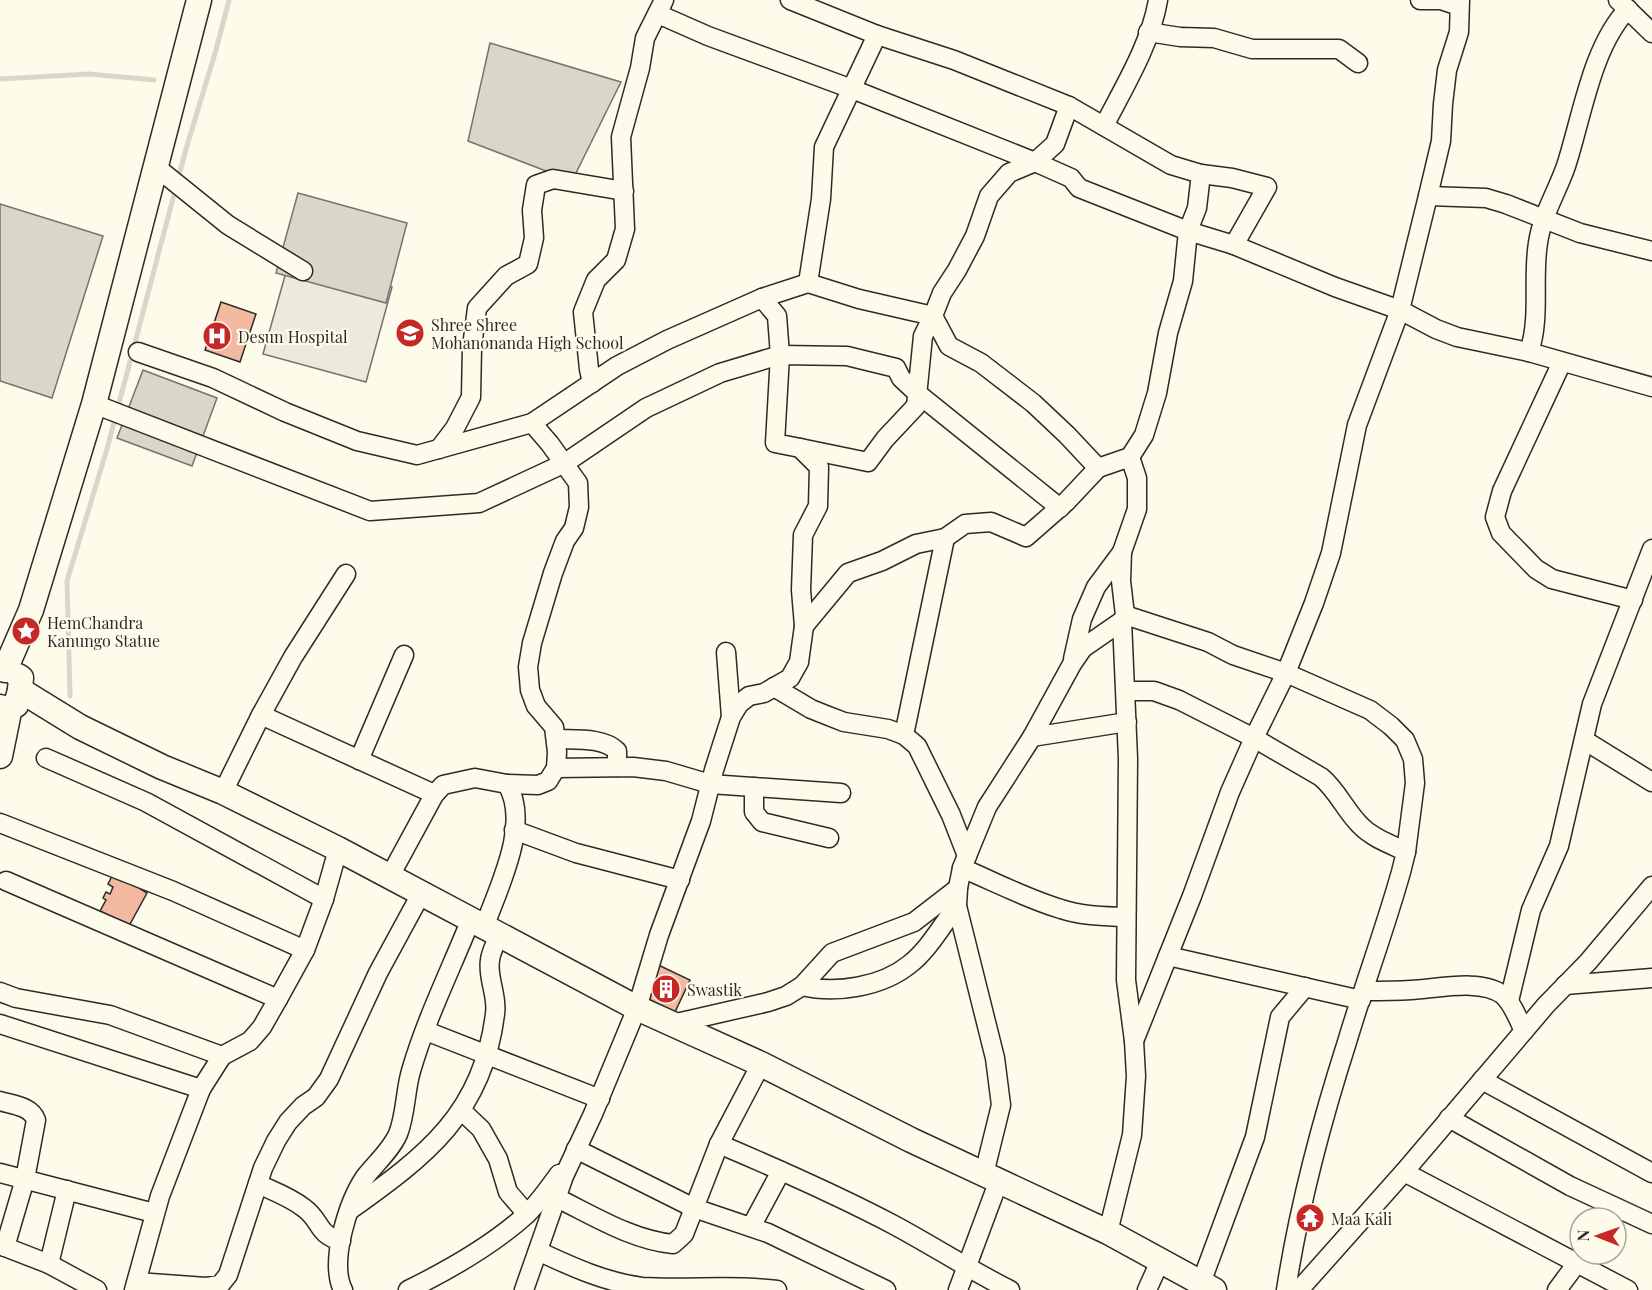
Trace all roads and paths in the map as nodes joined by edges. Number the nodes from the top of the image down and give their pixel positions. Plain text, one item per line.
1 (199, 0) edge
2 (790, 0) edge
3 (1158, 0) edge
4 (1164, 0) edge
5 (1420, 0) edge
6 (663, 3) edge
7 (1460, 3) edge
8 (817, 5) edge
9 (1623, 5) edge
10 (1148, 32) junction
11 (1652, 33) edge
12 (877, 35) junction
13 (1358, 63) dead end
14 (852, 89) junction
15 (1069, 106) junction
16 (1104, 126) junction
17 (1035, 162) junction
18 (156, 167) junction
19 (1201, 174) junction
20 (624, 191) junction
21 (1428, 196) junction
22 (1542, 219) junction
23 (1188, 231) junction
24 (1234, 244) junction
25 (1652, 251) edge
26 (303, 271) dead end
27 (808, 283) junction
28 (762, 298) junction
29 (1400, 310) junction
30 (933, 316) junction
31 (138, 352) dead end
32 (1529, 352) junction
33 (780, 355) junction
34 (1562, 362) junction
35 (592, 383) junction
36 (1652, 387) edge
37 (917, 393) junction
38 (94, 404) junction
39 (532, 423) junction
40 (439, 448) junction
41 (800, 448) junction
42 (1130, 457) junction
43 (565, 463) junction
44 (1098, 468) junction
45 (1060, 508) junction
46 (945, 538) junction
47 (1122, 552) junction
48 (1650, 560) edge
49 (346, 574) dead end
50 (1633, 600) junction
51 (1123, 618) junction
52 (804, 626) junction
53 (726, 652) dead end
54 (404, 655) dead end
55 (1072, 664) junction
56 (1286, 674) junction
57 (774, 687) junction
58 (10, 690) edge
59 (1126, 691) junction
60 (261, 715) junction
61 (731, 717) junction
62 (1127, 722) junction
63 (904, 735) junction
64 (1032, 737) junction
65 (1254, 738) junction
66 (556, 739) junction
67 (1584, 740) junction
68 (0, 756) edge
69 (46, 759) dead end
70 (359, 760) junction
71 (617, 767) junction
72 (555, 768) junction
73 (1652, 782) edge
74 (507, 784) junction
75 (710, 784) junction
76 (754, 787) junction
77 (223, 792) junction
78 (841, 793) dead end
79 (434, 794) junction
80 (0, 823) edge
81 (514, 830) junction
82 (829, 838) dead end
83 (339, 849) junction
84 (1406, 852) junction
85 (965, 862) junction
86 (390, 876) junction
87 (680, 880) junction
88 (6, 881) dead end
89 (1652, 886) edge
90 (422, 892) junction
91 (957, 897) junction
92 (324, 899) junction
93 (1125, 917) junction
94 (485, 926) junction
95 (305, 950) junction
96 (1168, 956) junction
97 (1652, 978) edge
98 (1565, 985) junction
99 (802, 986) junction
100 (1305, 987) junction
101 (0, 992) edge
102 (1362, 995) junction
103 (279, 999) junction
104 (1509, 1001) junction
105 (637, 1008) junction
106 (0, 1024) edge
107 (672, 1024) junction
108 (426, 1030) junction
109 (1524, 1031) junction
110 (1134, 1041) junction
111 (488, 1054) junction
112 (222, 1056) junction
113 (761, 1064) junction
114 (1482, 1080) junction
115 (201, 1089) junction
116 (600, 1099) junction
117 (0, 1101) edge
118 (462, 1111) junction
119 (1449, 1118) junction
120 (719, 1144) junction
121 (573, 1154) junction
122 (781, 1171) junction
123 (1404, 1172) junction
124 (0, 1173) edge
125 (1652, 1173) edge
126 (991, 1177) junction
127 (25, 1179) junction
128 (258, 1184) junction
129 (67, 1190) junction
130 (557, 1198) junction
131 (694, 1208) junction
132 (348, 1212) junction
133 (154, 1214) junction
134 (526, 1214) junction
135 (1652, 1224) edge
136 (752, 1227) junction
137 (1108, 1232) junction
138 (341, 1241) junction
139 (2, 1246) edge
140 (538, 1251) junction
141 (1568, 1258) edge
142 (1160, 1261) junction
143 (49, 1264) junction
144 (1575, 1266) edge
145 (1583, 1266) edge
146 (967, 1269) junction
147 (136, 1286) edge
148 (223, 1287) edge
149 (1208, 1287) edge
150 (97, 1290) edge
151 (343, 1290) edge
152 (408, 1290) edge
153 (524, 1290) edge
154 (777, 1290) edge
155 (886, 1290) edge
156 (958, 1290) edge
157 (1010, 1290) edge
158 (1147, 1290) edge
159 (1286, 1290) edge
160 (1299, 1290) edge
161 (1557, 1290) edge
162 (1628, 1290) edge

1 - 18 main road
2 - 8 street
3 - 4 street
3 - 10 street
5 - 7 street
6 - 14 street
6 - 20 street
7 - 21 street
8 - 12 street
9 - 11 street
9 - 22 street
10 - 13 street
10 - 16 street
12 - 14 street
12 - 15 street
14 - 17 street
14 - 27 street
15 - 16 street
15 - 17 street
16 - 19 street
17 - 23 street
17 - 30 street
18 - 26 street
18 - 38 main road
19 - 23 street
19 - 24 street
20 - 35 street
20 - 40 street
21 - 22 street
21 - 29 street
22 - 25 street
22 - 32 street
23 - 24 street
23 - 42 street
24 - 29 street
27 - 28 street
27 - 30 street
28 - 33 street
28 - 35 street
29 - 32 street
29 - 56 street
30 - 37 street
30 - 44 street
31 - 40 street
32 - 34 street
33 - 37 street
33 - 41 street
33 - 43 street
34 - 36 street
34 - 50 street
35 - 39 street
37 - 41 street
37 - 45 street
38 - 43 street
38 - 58 main road
39 - 40 street
39 - 43 street
41 - 52 street
42 - 44 street
42 - 47 street
43 - 66 street
44 - 45 street
45 - 46 street
46 - 52 street
46 - 63 street
47 - 51 street
47 - 55 street
48 - 50 street
49 - 60 street
50 - 67 street
51 - 55 street
51 - 56 street
51 - 59 street
52 - 57 street
53 - 61 street
54 - 70 street
55 - 64 street
56 - 65 street
56 - 84 street
57 - 61 street
57 - 63 street
58 - 68 main road
58 - 77 main road
59 - 62 street
59 - 65 street
60 - 70 street
60 - 77 street
61 - 75 street
62 - 64 street
62 - 93 street
63 - 85 street
64 - 85 street
65 - 84 street
65 - 96 street
66 - 71 street
66 - 72 street
67 - 73 street
67 - 104 street
69 - 92 street
70 - 79 street
71 - 72 street
71 - 75 street
72 - 74 street
74 - 79 street
74 - 81 street
75 - 76 street
75 - 87 street
76 - 78 street
76 - 82 street
77 - 83 main road
79 - 86 street
80 - 95 street
81 - 87 street
81 - 94 street
83 - 86 main road
83 - 92 street
84 - 102 street
85 - 91 street
85 - 93 street
86 - 90 main road
87 - 105 street
88 - 103 street
89 - 98 street
90 - 94 main road
90 - 128 street
91 - 99 street
91 - 99 street
91 - 126 street
92 - 95 street
93 - 110 street
94 - 105 main road
94 - 108 street
94 - 111 street
95 - 103 street
96 - 100 street
96 - 110 street
97 - 98 street
98 - 109 street
99 - 107 street
100 - 102 street
100 - 149 street
101 - 112 street
102 - 104 street
102 - 159 street
103 - 112 street
104 - 109 street
105 - 107 main road
105 - 116 street
106 - 115 street
107 - 113 main road
108 - 111 street
108 - 132 street
109 - 114 street
110 - 137 street
111 - 116 street
111 - 118 street
112 - 115 street
113 - 120 street
113 - 126 main road
114 - 119 street
114 - 125 street
115 - 133 street
116 - 121 street
117 - 127 street
118 - 132 street
118 - 134 street
119 - 123 street
119 - 135 street
120 - 122 street
120 - 131 street
121 - 130 street
121 - 131 street
121 - 134 street
122 - 136 street
122 - 146 street
123 - 141 street
123 - 160 street
124 - 127 street
126 - 137 main road
126 - 146 street
127 - 129 street
127 - 139 street
128 - 138 street
128 - 148 street
129 - 133 street
129 - 143 street
130 - 131 street
130 - 140 street
131 - 136 street
132 - 138 street
133 - 147 street
134 - 152 street
136 - 155 street
137 - 142 main road
138 - 151 street
139 - 143 street
140 - 153 street
140 - 154 street
142 - 149 main road
142 - 158 street
143 - 150 street
144 - 161 street
145 - 162 street
146 - 156 street
146 - 157 street
147 - 148 street

